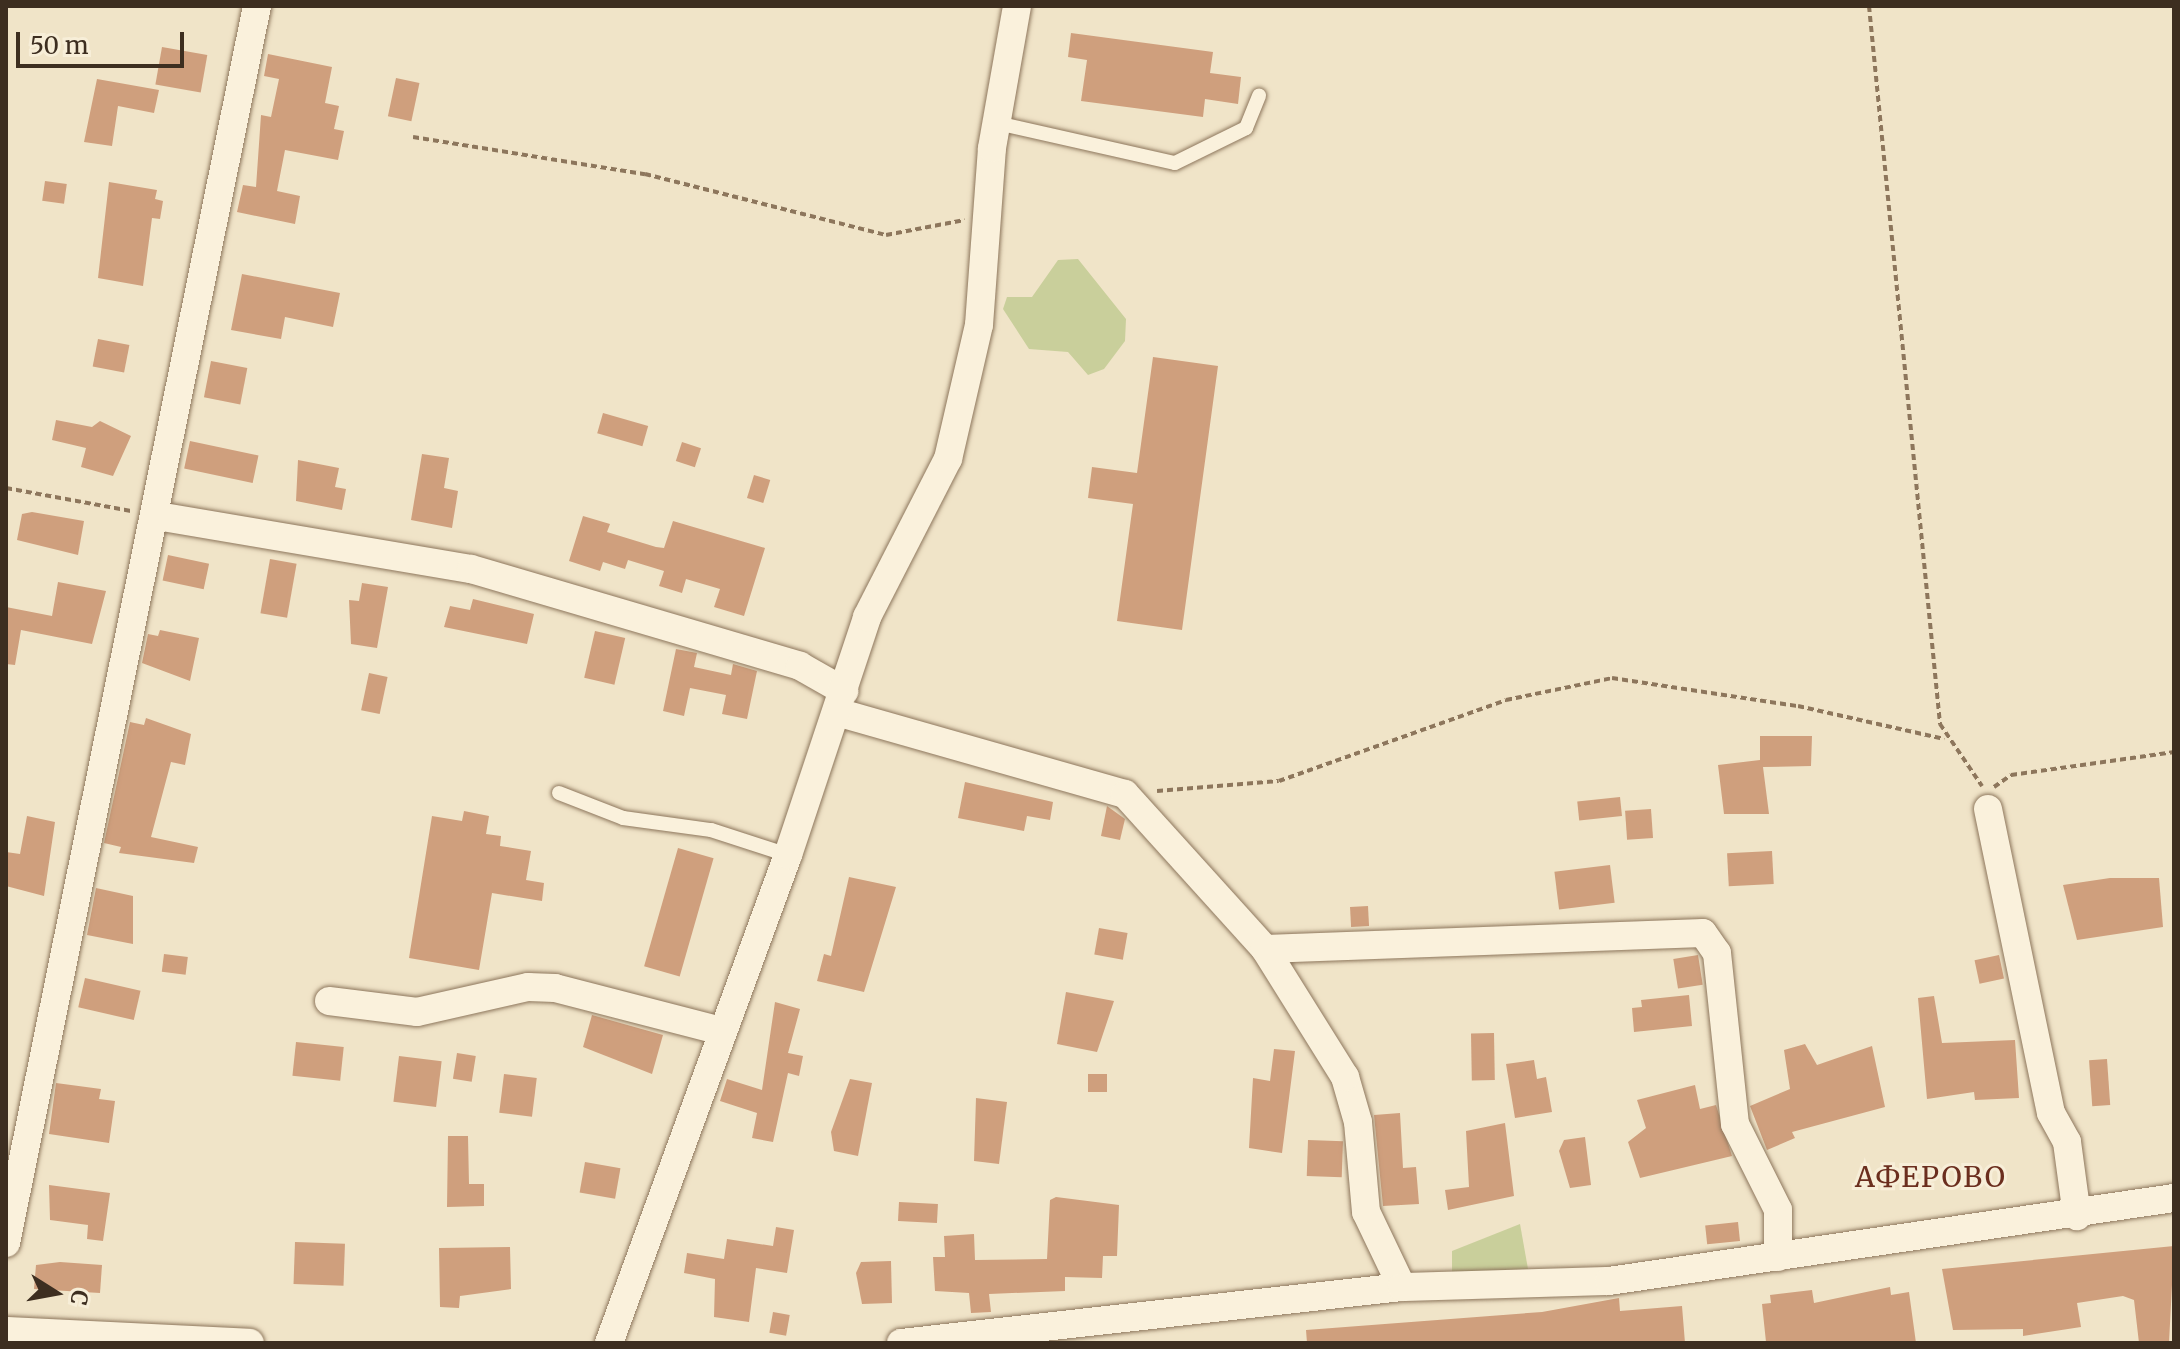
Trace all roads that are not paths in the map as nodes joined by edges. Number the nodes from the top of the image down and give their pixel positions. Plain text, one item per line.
1 (257, 6) edge
2 (1017, 6) edge
3 (1259, 96) dead end
4 (997, 123) junction
5 (157, 516) junction
6 (841, 701) junction
7 (559, 793) dead end
8 (1987, 806) road end
9 (788, 855) junction
10 (1265, 949) junction
11 (329, 1001) dead end
12 (721, 1031) junction
13 (2174, 1198) edge
14 (2077, 1216) junction
15 (6, 1243) edge
16 (1778, 1257) junction
17 (1402, 1287) junction
18 (6, 1331) edge
19 (250, 1343) edge
20 (609, 1343) edge
21 (901, 1343) edge

1 - 5 street
2 - 4 street
3 - 4 lane
4 - 6 street
5 - 6 street
5 - 15 street
6 - 9 street
6 - 10 street
7 - 9 lane
8 - 14 street
9 - 12 street
10 - 16 street
10 - 17 street
11 - 12 street
12 - 20 street
13 - 14 street
14 - 16 street
16 - 17 street
17 - 21 street
18 - 19 street

